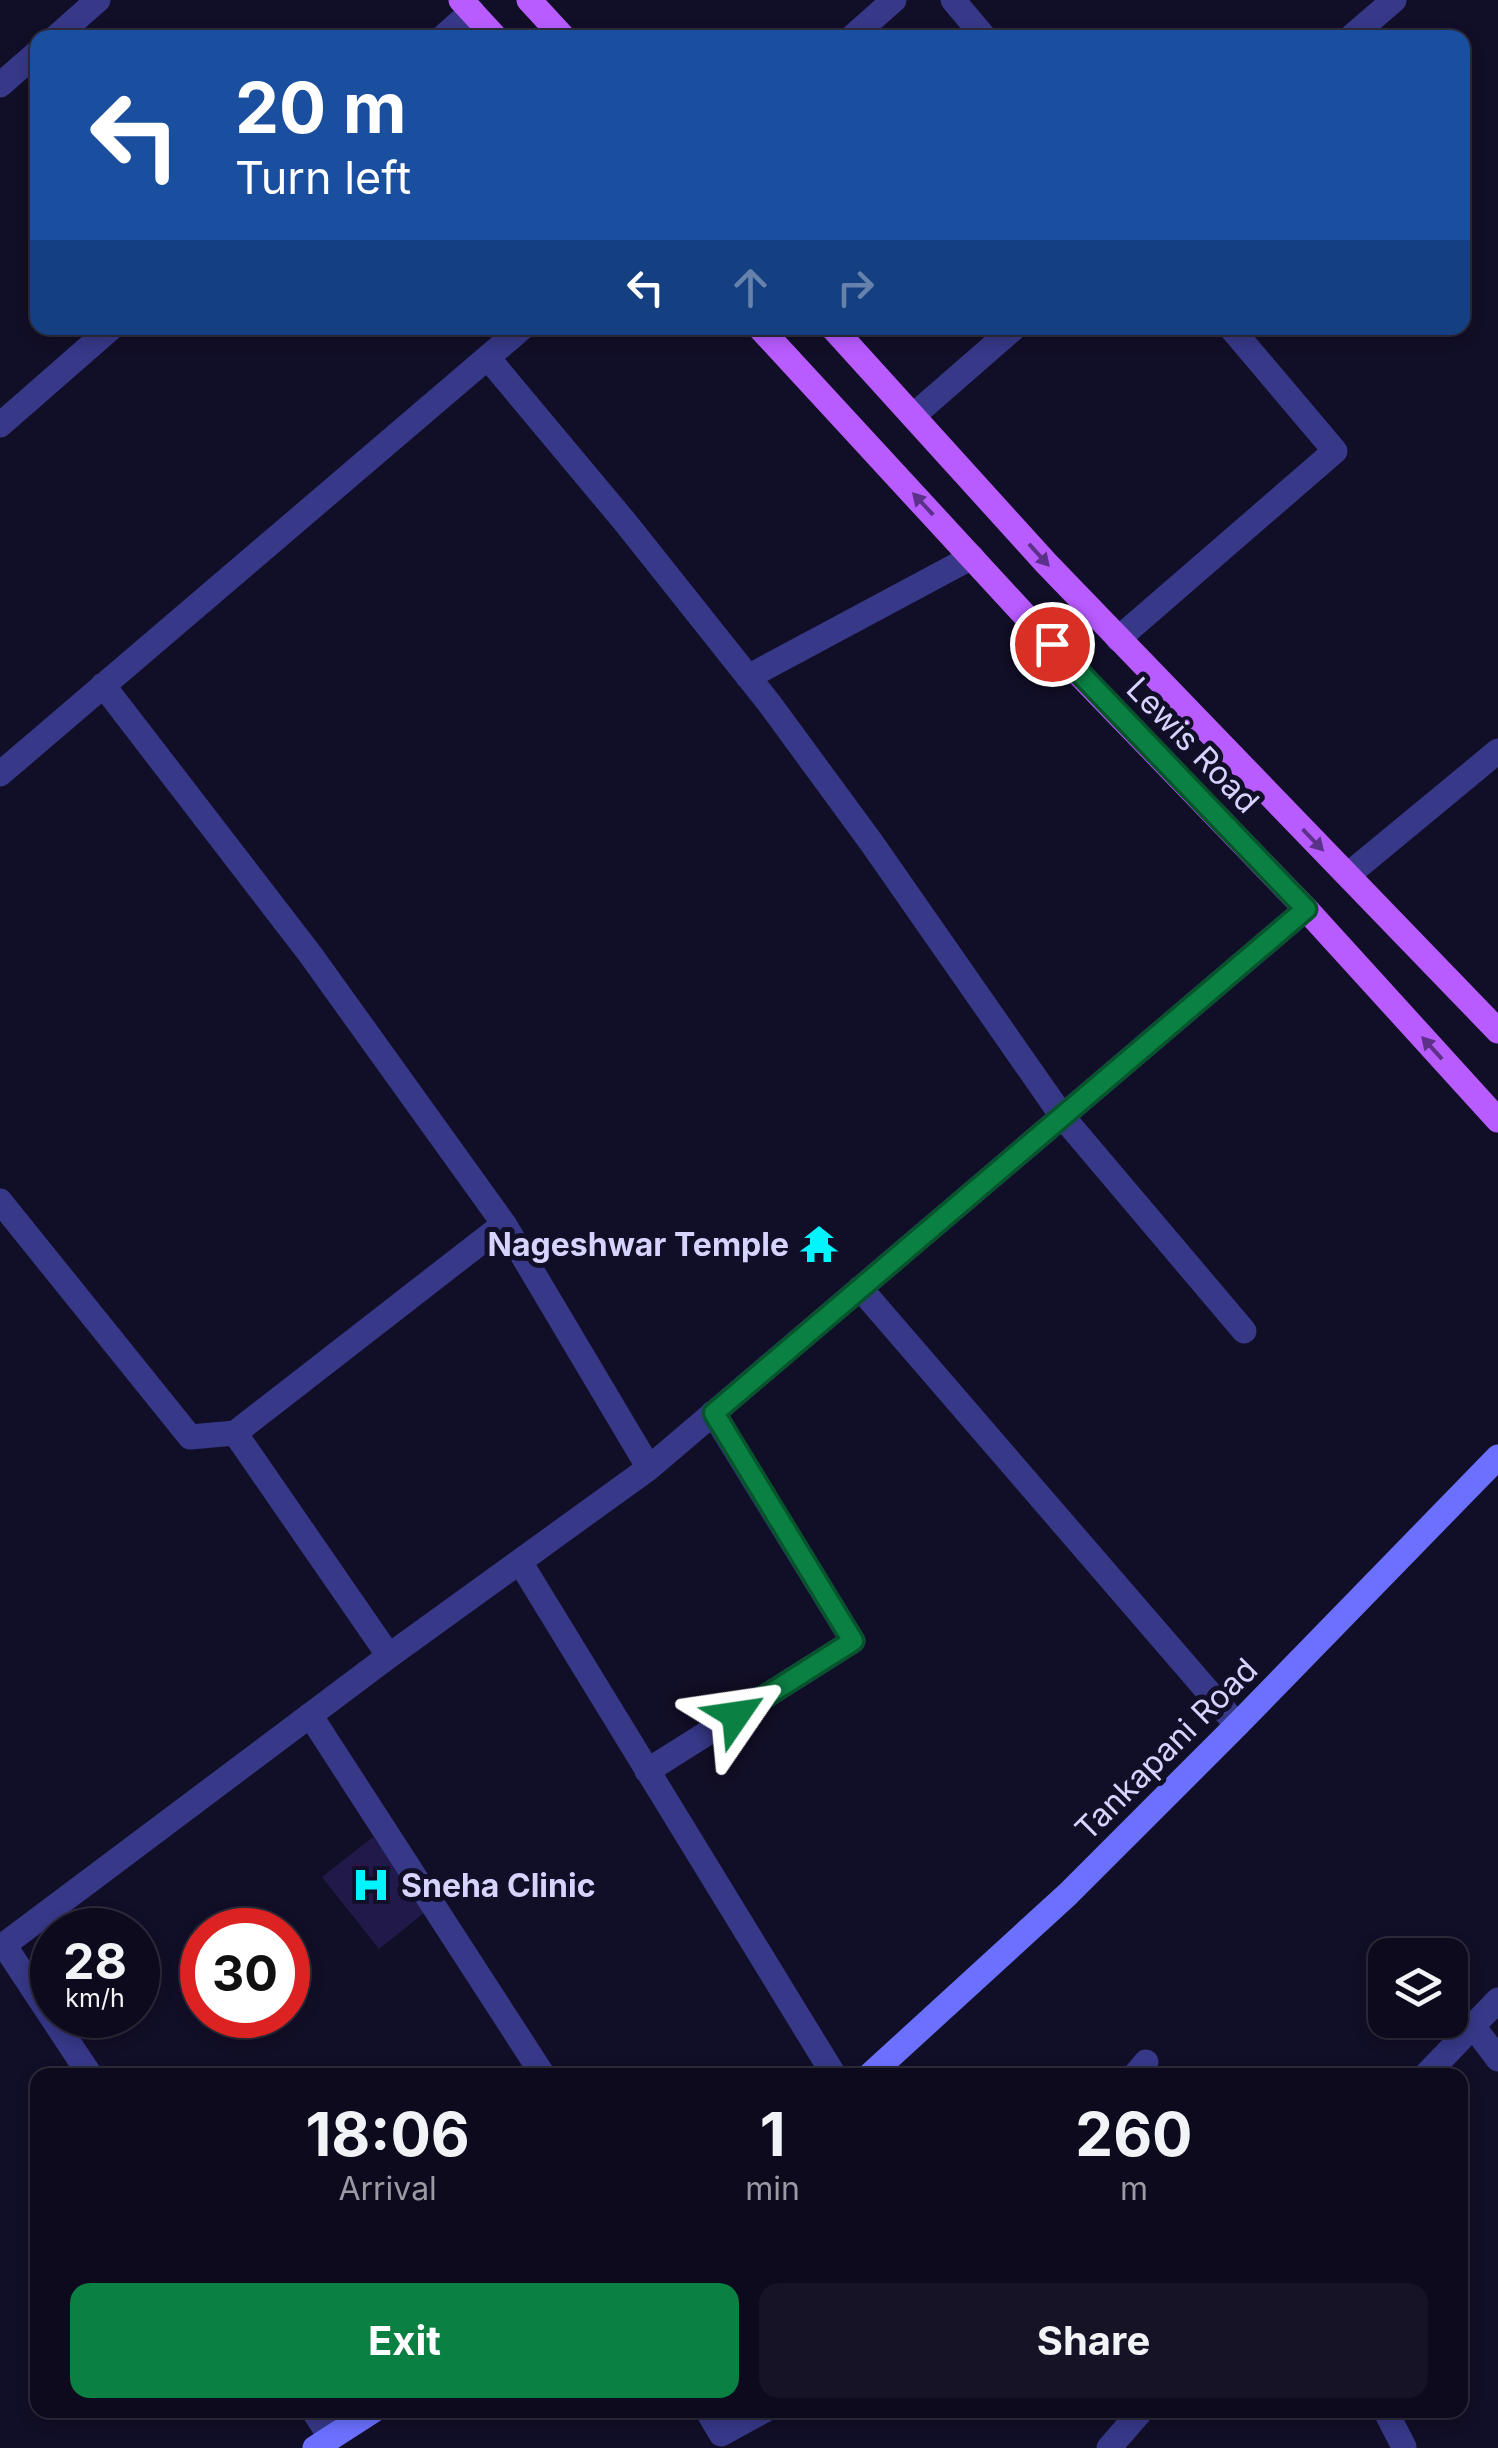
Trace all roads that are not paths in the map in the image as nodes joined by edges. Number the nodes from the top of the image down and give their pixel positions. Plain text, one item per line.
1 (98, 0) edge
2 (529, 0) edge
3 (894, 0) edge
4 (953, 0) edge
5 (1394, 0) edge
6 (466, 6) edge
7 (64, 30) edge
8 (448, 30) edge
9 (488, 30) edge
10 (557, 30) edge
11 (860, 30) edge
12 (978, 30) edge
13 (1359, 30) edge
14 (30, 59) edge
15 (0, 85) edge
16 (104, 335) edge
17 (514, 335) edge
18 (766, 335) edge
19 (838, 335) edge
20 (1006, 335) edge
21 (1237, 335) edge
22 (488, 358) junction
23 (913, 416) junction
24 (0, 425) edge
25 (972, 557) junction
26 (1118, 638) junction
27 (748, 677) junction
28 (102, 685) junction
29 (1498, 751) edge
30 (0, 774) edge
31 (1348, 875) junction
32 (1306, 909) junction
33 (1498, 1031) edge
34 (1062, 1116) junction
35 (1498, 1120) edge
36 (0, 1201) edge
37 (504, 1224) junction
38 (860, 1288) junction
39 (1244, 1330) dead end
40 (714, 1413) junction
41 (236, 1433) junction
42 (1498, 1457) edge
43 (649, 1468) junction
44 (520, 1562) junction
45 (389, 1656) junction
46 (310, 1716) junction
47 (1237, 1725) junction
48 (647, 1770) junction
49 (2, 1947) edge
50 (1498, 2000) edge
51 (1472, 2026) junction
52 (1498, 2059) edge
53 (85, 2068) edge
54 (538, 2068) edge
55 (830, 2068) edge
56 (878, 2068) edge
57 (1433, 2068) edge
58 (315, 2418) edge
59 (362, 2418) edge
60 (712, 2418) edge
61 (750, 2418) edge
62 (1135, 2418) edge
63 (1389, 2418) edge
64 (323, 2443) edge
65 (1404, 2446) edge
66 (1109, 2448) edge

1 - 7 street
2 - 10 main road
3 - 11 street
4 - 12 street
5 - 13 street
6 - 8 street
6 - 9 main road
14 - 15 street
16 - 24 street
17 - 22 street
25 -> 18 main road, Lewis Road
19 - 23 main road, Lewis Road
20 - 23 street
21 - 26 street
22 - 27 street
22 - 28 street
23 -> 26 main road, Lewis Road
25 - 27 street
25 - 32 main road, Lewis Road
26 -> 31 main road, Lewis Road
27 - 34 street
28 - 30 street
28 - 37 street
29 - 31 street
31 - 33 main road, Lewis Road
32 - 34 street
35 -> 32 main road, Lewis Road
34 - 38 street
34 - 39 street
36 - 41 street
37 - 41 street
37 - 43 street
38 - 40 street
38 - 47 street
40 - 43 street
40 - 48 street
41 - 45 street
42 - 47 main road, Tankapani Road
43 - 44 street
44 - 45 street
44 - 48 street
45 - 46 street
46 - 49 street
46 - 54 street
47 - 56 main road, Tankapani Road
48 - 55 street
49 - 53 street
50 - 51 street
51 - 52 street
51 - 57 street
58 - 64 street
59 - 64 main road
60 - 61 street
62 - 66 street
63 - 65 street

